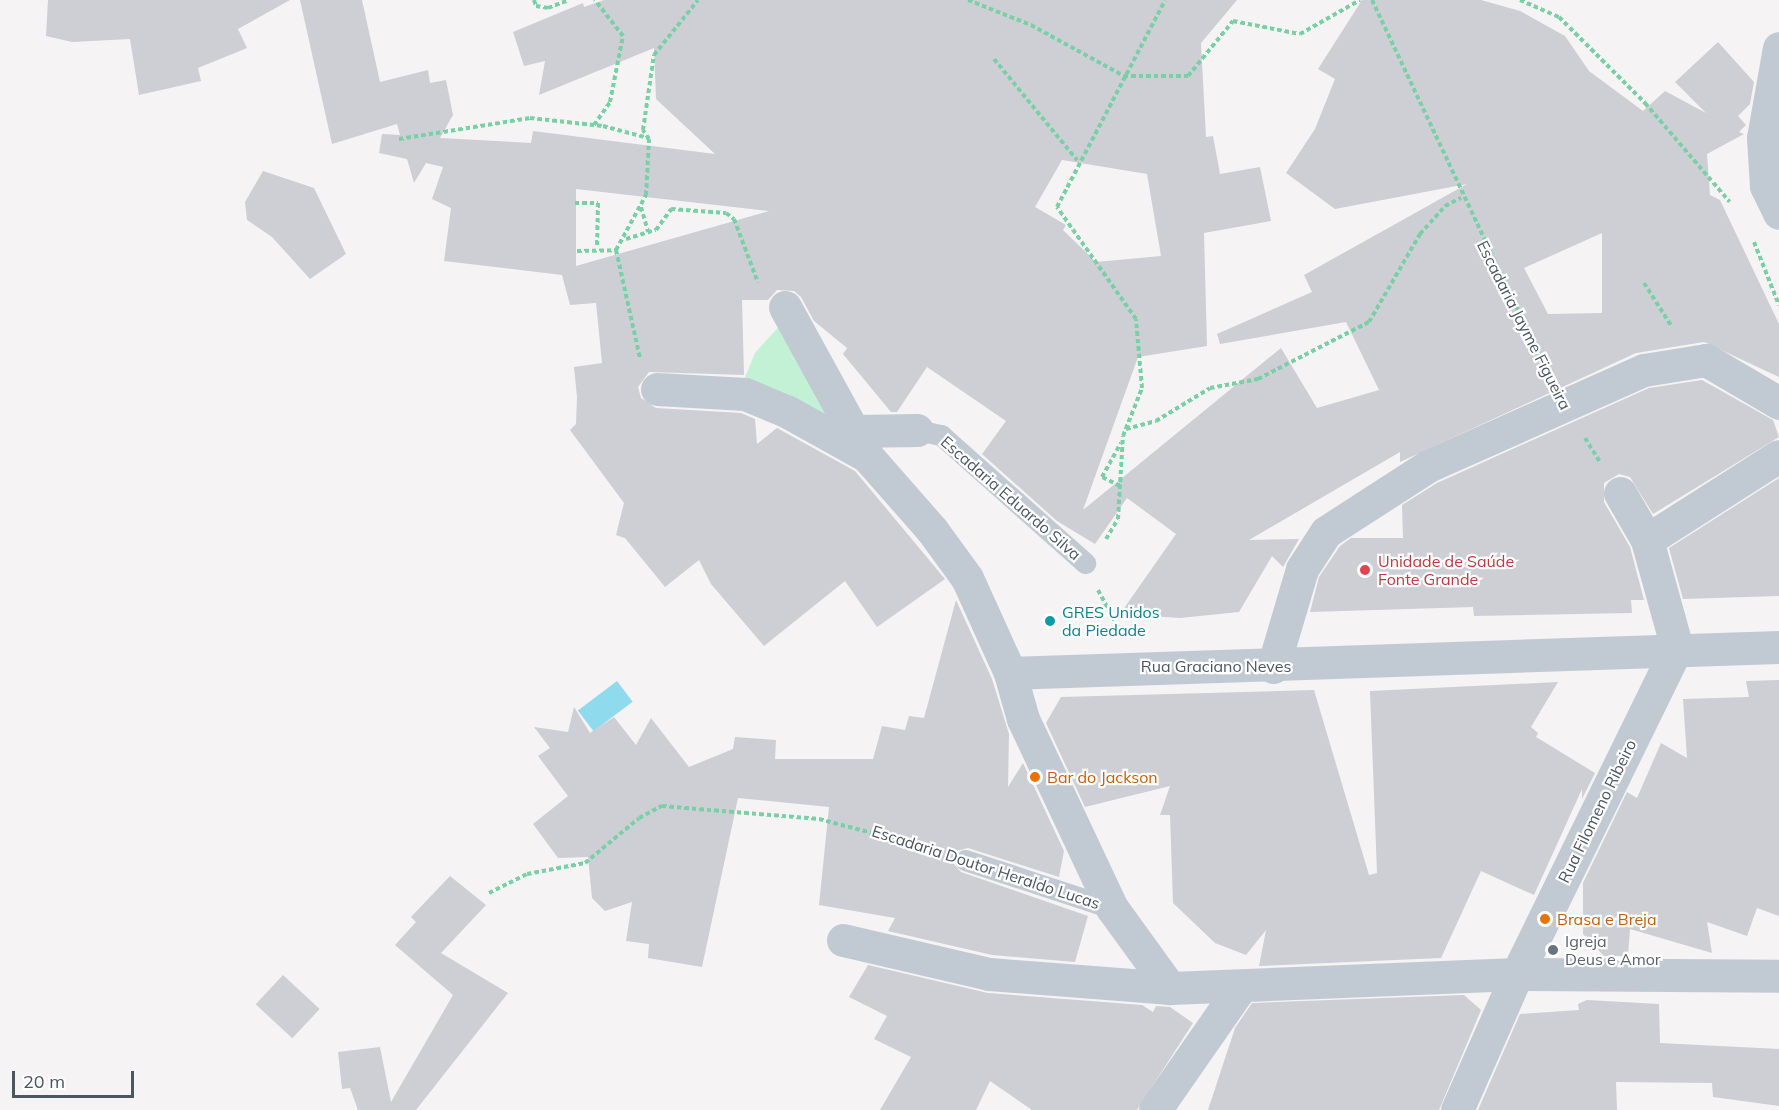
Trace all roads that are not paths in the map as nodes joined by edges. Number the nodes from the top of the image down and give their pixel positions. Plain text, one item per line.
1 (1779, 48) edge
2 (1772, 200) edge
3 (773, 298) road end
4 (649, 377) road end
5 (1779, 403) edge
6 (917, 430) joint
7 (861, 443) junction
8 (1779, 456) edge
9 (1620, 493) road end
10 (1647, 540) junction
11 (1085, 563) road end
12 (1779, 647) edge
13 (1677, 648) junction
14 (1273, 667) junction
15 (1010, 673) junction
16 (965, 860) road end
17 (1112, 908) junction
18 (843, 940) dead end
19 (1517, 974) junction
20 (1779, 976) edge
21 (1170, 988) junction
22 (1239, 989) junction
23 (1155, 1110) edge
24 (1456, 1110) edge

1 - 2 street
3 - 7 street
4 - 7 street
5 - 14 street
6 - 7 street, Escadaria Eduardo Silva
6 - 11 lane, Escadaria Eduardo Silva
7 - 15 street
8 - 10 street
9 - 10 street
10 - 13 street
12 - 13 street, Rua Graciano Neves
13 - 14 street, Rua Graciano Neves
13 - 19 street, Rua Filomeno Ribeiro
14 - 15 street, Rua Graciano Neves
15 - 17 street
16 - 17 lane, Escadaria Doutor Heraldo Lucas
17 - 21 street
18 - 21 street
19 - 20 street
19 - 22 street
19 - 24 street, Rua Filomeno Ribeiro
21 - 22 street
22 - 23 street

